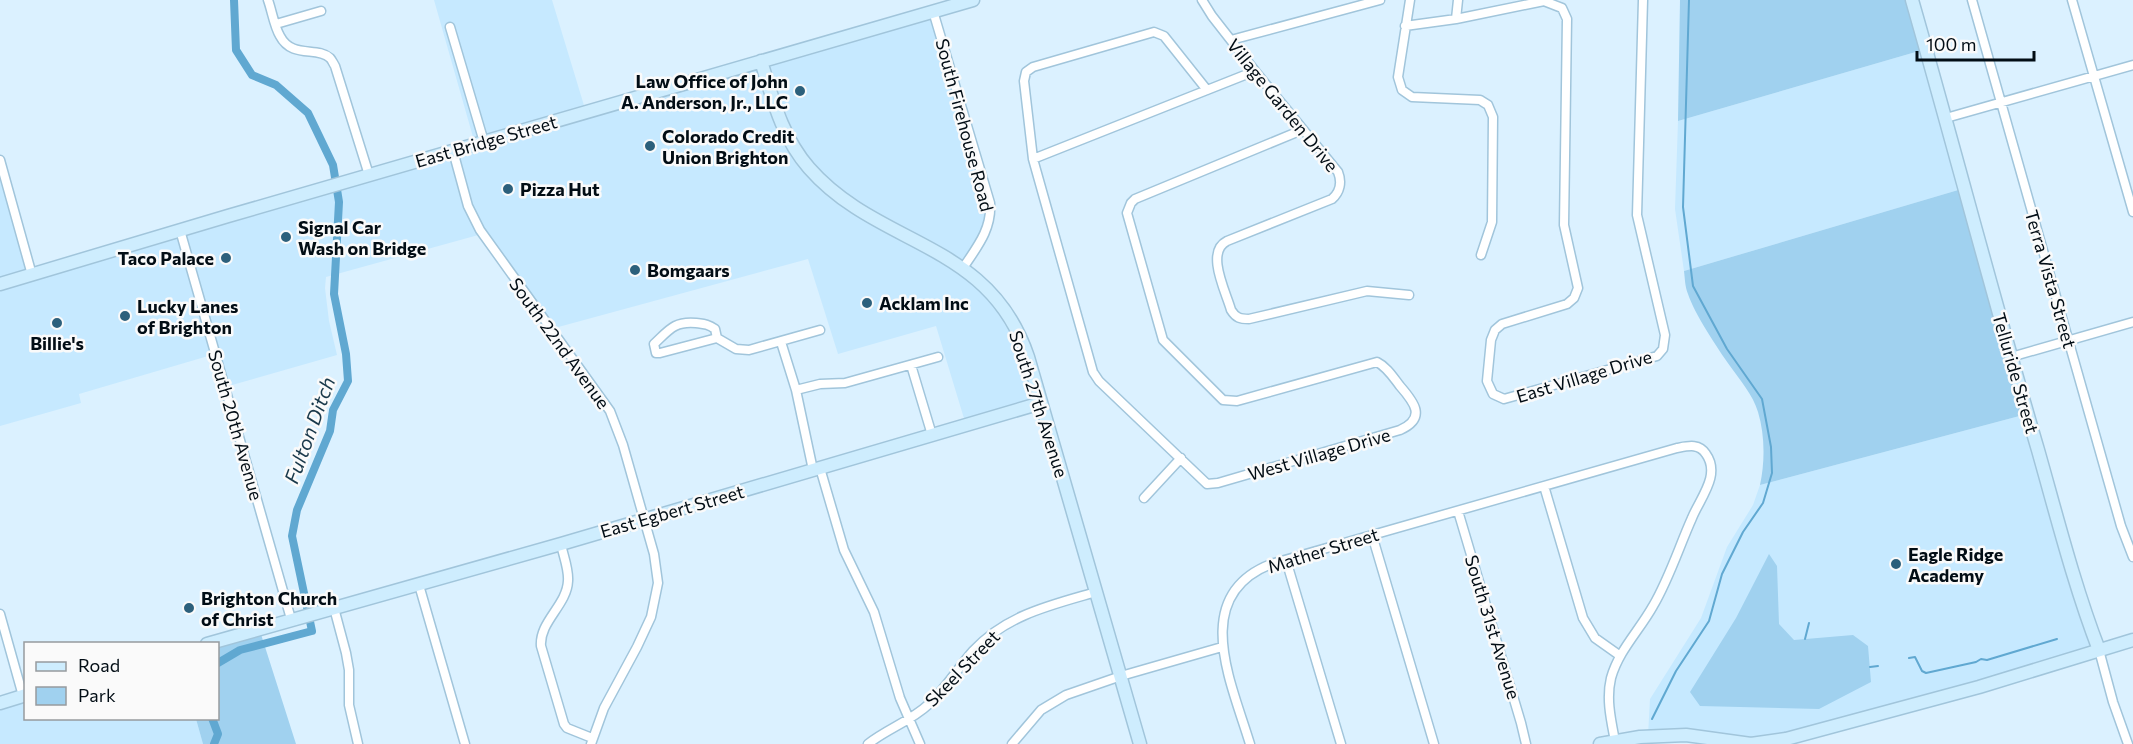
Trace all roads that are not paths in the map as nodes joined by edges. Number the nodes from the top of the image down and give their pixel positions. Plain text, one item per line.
1 (268, 0) edge
2 (973, 0) edge
3 (1202, 0) edge
4 (1380, 0) edge
5 (1410, 0) edge
6 (1458, 0) edge
7 (1643, 0) edge
8 (1912, 0) edge
9 (1972, 0) edge
10 (2072, 0) edge
11 (321, 11) dead end
12 (933, 11) junction
13 (1456, 19) junction
14 (276, 24) junction
15 (1405, 26) junction
16 (450, 27) dead end
17 (1231, 40) junction
18 (761, 61) junction
19 (2133, 65) edge
20 (1255, 71) junction
21 (2094, 76) junction
22 (1208, 90) junction
23 (2000, 103) junction
24 (1946, 118) junction
25 (1302, 130) junction
26 (484, 142) junction
27 (453, 151) junction
28 (1033, 159) junction
29 (0, 160) edge
30 (369, 175) junction
31 (2133, 212) edge
32 (180, 230) junction
33 (1481, 255) dead end
34 (963, 268) junction
35 (32, 275) junction
36 (0, 284) edge
37 (1410, 295) dead end
38 (2133, 322) edge
39 (820, 330) dead end
40 (717, 338) junction
41 (2069, 340) junction
42 (781, 342) junction
43 (938, 357) dead end
44 (2011, 357) junction
45 (911, 365) junction
46 (796, 390) junction
47 (1041, 403) junction
48 (932, 435) junction
49 (1181, 458) junction
50 (817, 469) junction
51 (1544, 486) junction
52 (1144, 498) dead end
53 (1458, 511) junction
54 (644, 518) junction
55 (1372, 535) junction
56 (561, 544) junction
57 (2133, 557) edge
58 (1286, 560) junction
59 (419, 585) junction
60 (1096, 592) junction
61 (334, 608) junction
62 (0, 615) edge
63 (297, 618) junction
64 (2133, 640) edge
65 (214, 642) edge
66 (1222, 647) junction
67 (2099, 650) junction
68 (1619, 656) junction
69 (1121, 676) junction
70 (24, 695) edge
71 (0, 703) edge
72 (908, 720) junction
73 (1019, 734) junction
74 (592, 741) edge
75 (1615, 741) junction
76 (358, 744) edge
77 (465, 744) edge
78 (868, 744) edge
79 (920, 744) edge
80 (1012, 744) edge
81 (1026, 744) edge
82 (1140, 744) edge
83 (1250, 744) edge
84 (1341, 744) edge
85 (1434, 744) edge
86 (1526, 744) edge
87 (1600, 744) edge
88 (2128, 744) edge

1 - 14 street
2 - 12 street, East Bridge Street
3 - 17 street, Village Garden Drive
4 - 17 street
5 - 15 street
6 - 13 street
7 - 13 street, East Village Drive
8 - 24 street, Telluride Street
9 - 23 street, Terra Vista Street
10 - 21 street
11 - 14 street
12 - 18 street, East Bridge Street
12 - 34 street, South Firehouse Road
13 - 15 street, East Village Drive
14 - 30 street
15 - 33 street
16 - 26 street
17 - 20 street, Village Garden Drive
18 - 26 street, East Bridge Street
18 - 34 street, South 27th Avenue
19 - 21 street
20 - 22 street
20 - 25 street, Village Garden Drive
21 - 23 street
21 - 31 street
22 - 28 street
22 - 28 street, West Village Drive
23 - 24 street
23 - 41 street, Terra Vista Street
24 - 44 street, Telluride Street
25 - 37 street, Village Garden Drive
25 - 49 street, West Village Drive
26 - 27 street, East Bridge Street
27 - 30 street, East Bridge Street
27 - 54 street, South 22nd Avenue
28 - 49 street, West Village Drive
29 - 35 street
30 - 32 street, East Bridge Street
32 - 35 street, East Bridge Street
32 - 63 street, South 20th Avenue
34 - 47 street, South 27th Avenue
35 - 36 street, East Bridge Street
38 - 41 street
39 - 42 street
40 - 40 street
40 - 42 street
41 - 44 street
41 - 57 street, Terra Vista Street
42 - 46 street
43 - 45 street
44 - 67 street, Telluride Street
45 - 46 street
45 - 48 street
46 - 50 street
47 - 48 street, East Egbert Street
47 - 60 street, South 27th Avenue
48 - 50 street, East Egbert Street
49 - 52 street
50 - 54 street, East Egbert Street
50 - 72 street
51 - 53 street, Mather Street
51 - 68 street
51 - 68 street, Mather Street
53 - 55 street, Mather Street
53 - 86 street, South 31st Avenue
54 - 56 street, East Egbert Street
54 - 74 street, South 22nd Avenue
55 - 58 street, Mather Street
55 - 85 street
56 - 59 street, East Egbert Street
56 - 74 street
58 - 66 street, Mather Street
58 - 84 street
59 - 61 street, East Egbert Street
59 - 77 street
60 - 69 street, South 27th Avenue
60 - 72 street, Skeel Street
61 - 63 street, East Egbert Street
61 - 76 street
62 - 70 street
63 - 65 street, East Egbert Street
64 - 67 street
66 - 69 street
66 - 83 street, Mather Street
67 - 75 street
67 - 88 street, Telluride Street
68 - 75 street
69 - 73 street
69 - 82 street, South 27th Avenue
70 - 71 street
72 - 78 street, Skeel Street
72 - 79 street
73 - 80 street
73 - 81 street
75 - 87 street

